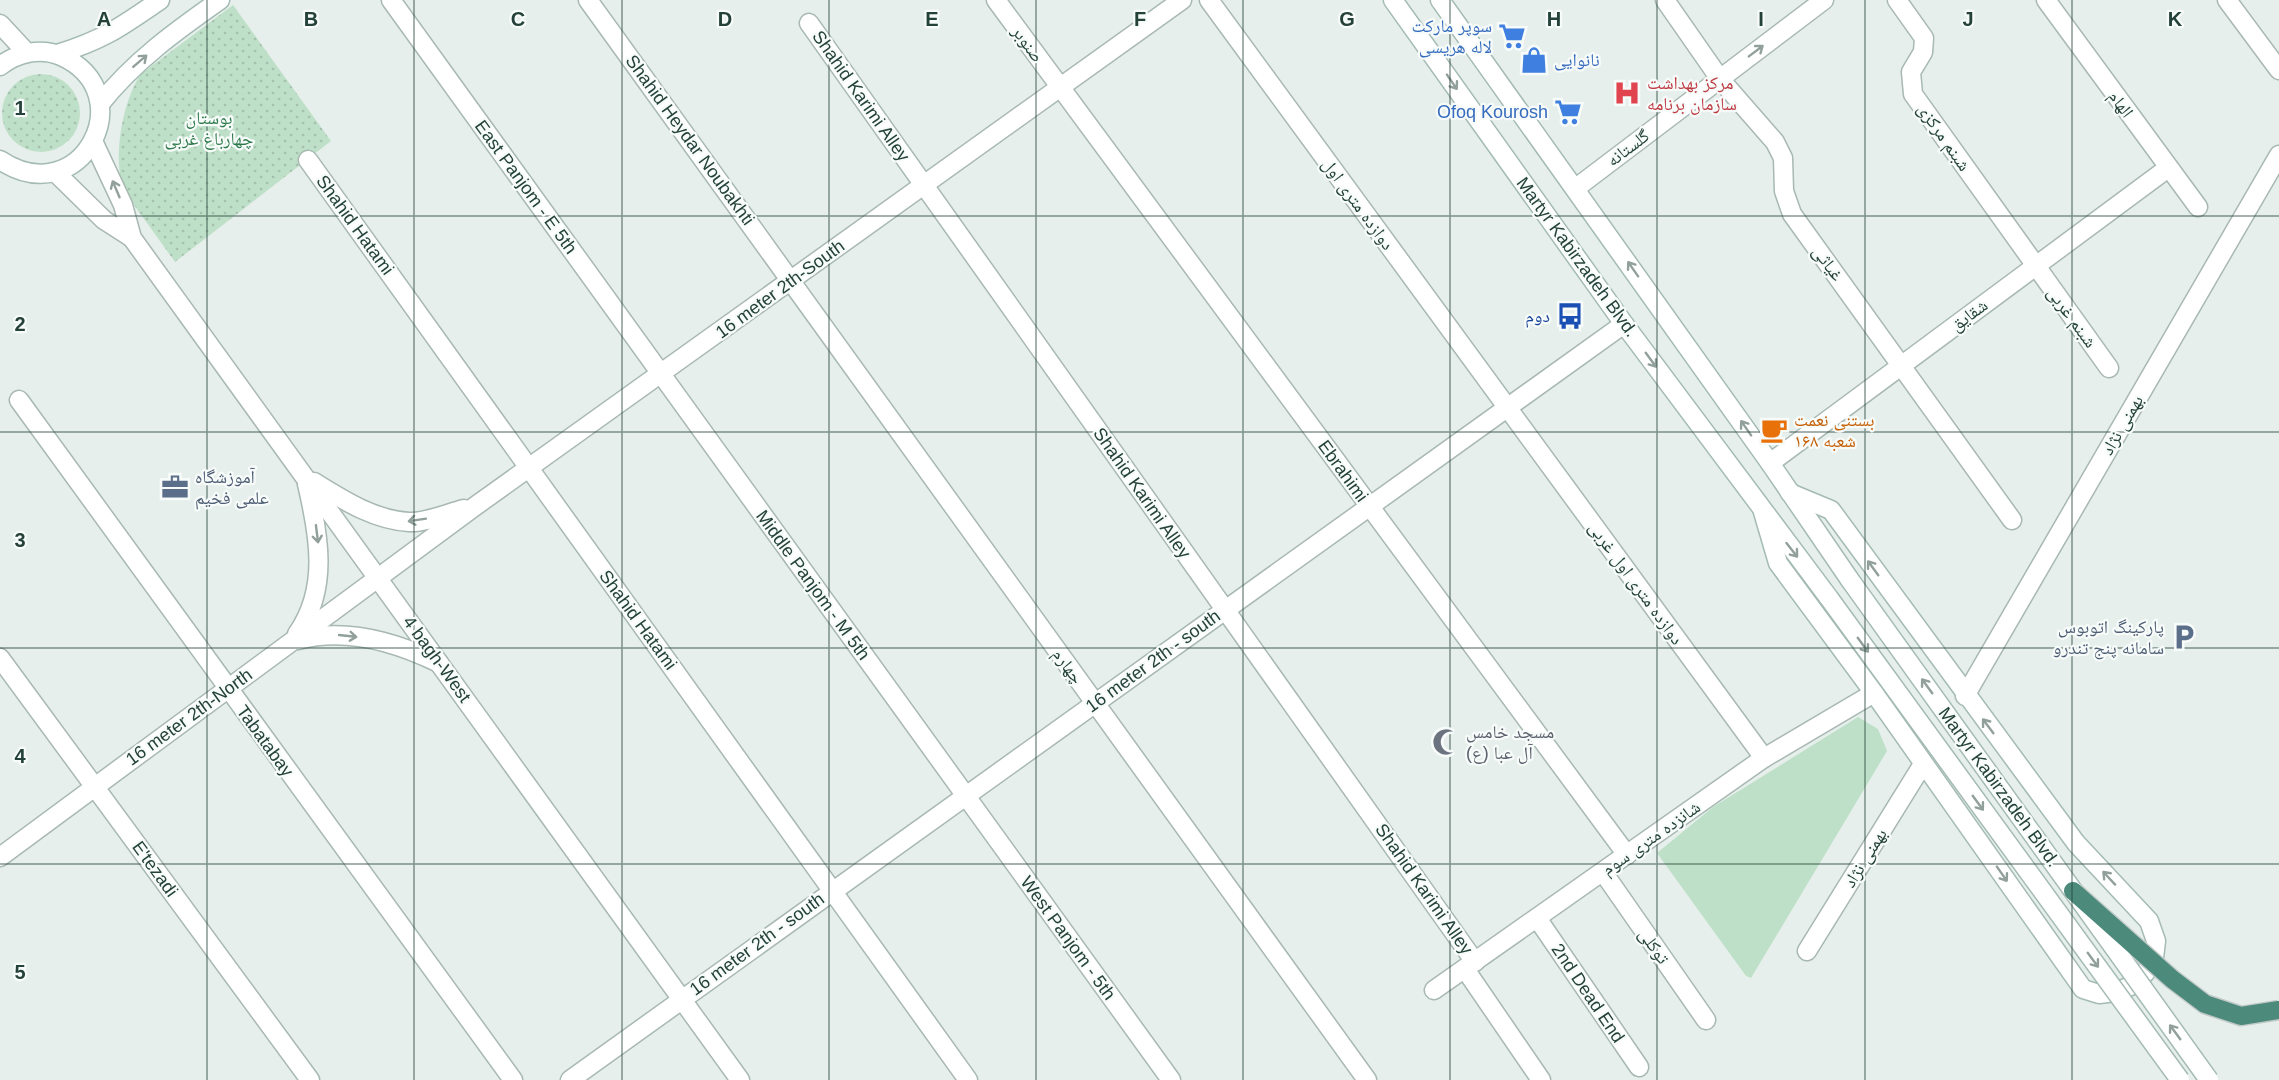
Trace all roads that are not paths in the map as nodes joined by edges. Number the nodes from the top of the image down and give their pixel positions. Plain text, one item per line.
1 (160, 0) edge
2 (220, 0) edge
3 (391, 0) edge
4 (588, 0) edge
5 (996, 0) edge
6 (1182, 0) edge
7 (1209, 0) edge
8 (1393, 0) edge
9 (1440, 0) edge
10 (1665, 0) edge
11 (1824, 0) edge
12 (1898, 0) edge
13 (2046, 0) edge
14 (2226, 0) edge
15 (809, 23) dead end
16 (0, 24) edge
17 (27, 53) junction
18 (57, 54) junction
19 (0, 66) edge
20 (2279, 70) edge
21 (1720, 79) junction
22 (1060, 87) junction
23 (100, 104) junction
24 (93, 141) junction
25 (2279, 155) edge
26 (308, 160) dead end
27 (5, 167) edge
28 (2168, 168) junction
29 (55, 172) junction
30 (924, 185) junction
31 (1576, 188) junction
32 (2198, 207) dead end
33 (132, 238) junction
34 (2035, 267) junction
35 (791, 281) junction
36 (1624, 324) junction
37 (1901, 366) junction
38 (2109, 368) dead end
39 (661, 374) junction
40 (19, 400) dead end
41 (1507, 407) junction
42 (1770, 463) junction
43 (530, 469) junction
44 (304, 476) junction
45 (1790, 494) junction
46 (1369, 506) junction
47 (474, 507) junction
48 (1763, 512) junction
49 (2012, 520) dead end
50 (378, 578) junction
51 (1225, 609) junction
52 (290, 642) junction
53 (0, 658) edge
54 (441, 664) junction
55 (227, 689) junction
56 (1874, 693) junction
57 (1965, 696) junction
58 (1095, 702) junction
59 (1764, 759) junction
60 (1923, 764) junction
61 (95, 787) junction
62 (965, 795) junction
63 (1627, 855) junction
64 (0, 857) edge
65 (1603, 872) junction
66 (832, 890) junction
67 (2073, 891) junction
68 (1537, 918) junction
69 (1808, 951) dead end
70 (1470, 965) junction
71 (1434, 990) dead end
72 (681, 998) junction
73 (2279, 1010) edge
74 (1706, 1020) dead end
75 (1639, 1067) dead end
76 (310, 1080) edge
77 (513, 1080) edge
78 (570, 1080) edge
79 (740, 1080) edge
80 (968, 1080) edge
81 (1171, 1080) edge
82 (1367, 1080) edge
83 (1541, 1080) edge
84 (2180, 1080) edge
85 (2209, 1080) edge

1 - 18 street
23 -> 2 street
3 - 39 street, East Panjom - E 5th
4 - 35 street, Shahid Heydar Noubakhti
5 - 22 street, صنوبر
6 - 22 street, 16 meter 2th-South
7 - 41 street, دوازده متری اول
8 -> 36 street, Martyr Kabirzadeh Blvd.
9 - 31 street, Martyr Kabirzadeh Blvd.
10 - 21 street, غیاثی
21 -> 11 street, گلستانه
12 - 34 street, شبنم مرکزی
13 - 28 street, الهام
14 - 20 street
15 - 30 street, Shahid Karimi Alley
16 - 17 street
17 - 18 street
17 - 19 street
18 - 23 street
21 - 31 street, گلستانه
21 - 37 street, غیاثی
22 - 30 street, 16 meter 2th-South
22 - 46 street, Ebrahimi
23 - 24 street
24 - 29 street
33 -> 24 street
25 - 57 street, بهمنی نژاد
26 - 43 street, Shahid Hatami
27 - 29 street
28 - 32 street, الهام
28 - 34 street, شقایق
29 - 33 street
30 - 35 street, 16 meter 2th-South
30 - 51 street, Shahid Karimi Alley
42 -> 31 street, Martyr Kabirzadeh Blvd.
33 - 44 street, 4 bagh-West
34 - 37 street, شقایق
34 - 38 street, شبنم غربی
35 - 39 street, 16 meter 2th-South
35 - 58 street, چهارم
36 - 41 street, 16 meter 2th - south
36 -> 48 street, Martyr Kabirzadeh Blvd.
37 - 42 street, شقایق
37 - 49 street, غیاثی
39 - 43 street, 16 meter 2th-South
39 - 62 street, Middle Panjom - M 5th
40 - 55 street, Tabatabay
41 - 46 street, 16 meter 2th - south
41 - 59 street, دوازده متری اول غربی
42 - 45 street, Martyr Kabirzadeh Blvd.
43 - 47 street, 16 meter 2th-South
43 - 66 street, Shahid Hatami
47 -> 44 street
44 - 50 street, 4 bagh-West
44 -> 52 street
57 -> 45 street, Martyr Kabirzadeh Blvd.
67 -> 45 street, Martyr Kabirzadeh Blvd., bridge
46 - 51 street, 16 meter 2th - south
46 - 63 street, Ebrahimi
47 - 50 street, 16 meter 2th-South
48 - 56 street, Martyr Kabirzadeh Blvd.
48 -> 84 street, Martyr Kabirzadeh Blvd., bridge
50 - 52 street, 16 meter 2th-North
50 - 54 street, 4 bagh-West
51 - 58 street, 16 meter 2th - south
51 - 70 street, Shahid Karimi Alley
52 -> 54 street
52 - 55 street, 16 meter 2th-North
53 - 61 street, E'tezadi
54 - 72 street, 4 bagh-West
55 - 61 street, 16 meter 2th-North
55 - 77 street, Tabatabay
56 - 59 street, شانزده متری سوم
56 - 60 street, Martyr Kabirzadeh Blvd.
60 -> 57 street, Martyr Kabirzadeh Blvd.
58 - 62 street, 16 meter 2th - south
58 - 82 street, چهارم
59 - 63 street, شانزده متری سوم
60 - 69 street, بهمنی نژاد
61 - 64 street, 16 meter 2th-North
61 - 76 street, E'tezadi
62 - 66 street, 16 meter 2th - south
62 - 81 street, West Panjom - 5th
63 - 65 street, شانزده متری سوم
65 - 68 street, شانزده متری سوم
65 - 74 street, توکلی
66 - 72 street, 16 meter 2th - south
66 - 80 street, Shahid Hatami
67 - 73 highway, bridge
85 -> 67 street, Martyr Kabirzadeh Blvd., bridge
68 - 70 street, شانزده متری سوم
68 - 75 street, 2nd Dead End
70 - 71 street, شانزده متری سوم
70 - 83 street, Shahid Karimi Alley
72 - 78 street, 16 meter 2th - south
72 - 79 street, 4 bagh-West

